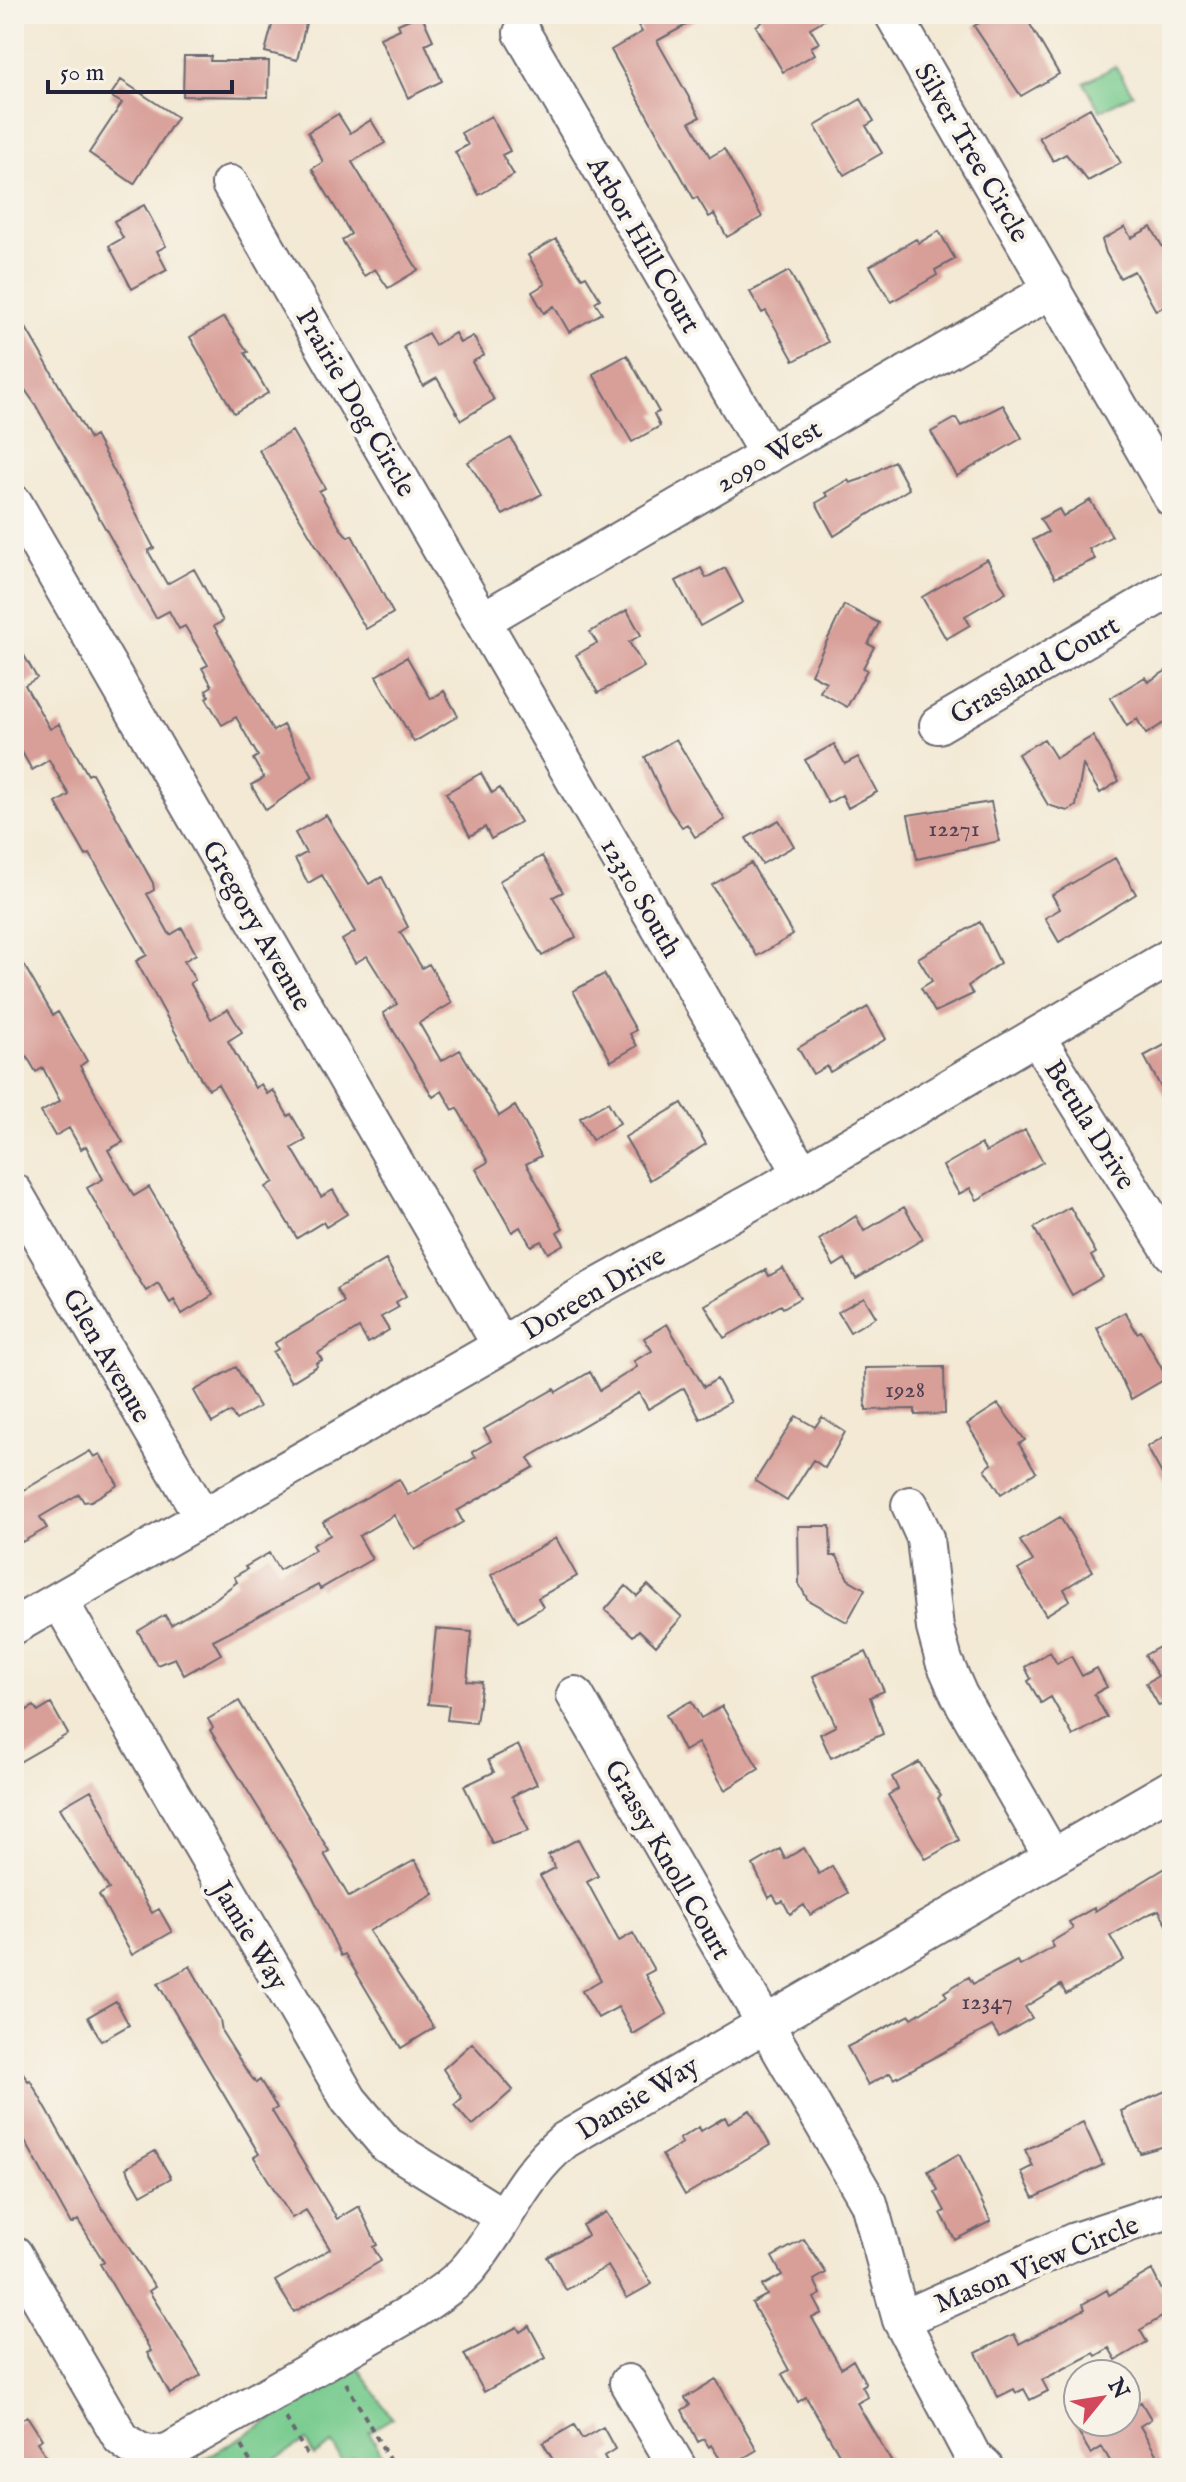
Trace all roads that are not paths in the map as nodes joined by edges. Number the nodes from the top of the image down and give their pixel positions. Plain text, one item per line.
1 (893, 14) edge
2 (522, 33) dead end
3 (230, 184) dead end
4 (1053, 289) junction
5 (768, 455) junction
6 (1172, 498) edge
7 (14, 503) edge
8 (1172, 588) edge
9 (483, 620) junction
10 (938, 725) dead end
11 (1172, 956) edge
12 (1036, 1036) junction
13 (802, 1174) junction
14 (14, 1192) edge
15 (24, 1234) edge
16 (1172, 1253) edge
17 (501, 1346) junction
18 (910, 1505) dead end
19 (203, 1518) junction
20 (59, 1600) junction
21 (14, 1626) edge
22 (575, 1695) dead end
23 (1172, 1788) edge
24 (1052, 1857) junction
25 (763, 2022) junction
26 (1172, 2209) edge
27 (503, 2217) junction
28 (14, 2254) edge
29 (901, 2320) junction
30 (628, 2383) dead end
31 (678, 2468) edge
32 (985, 2468) edge

1 - 4 street, Silver Tree Circle
2 - 5 street, Arbor Hill Court
3 - 9 street, Prairie Dog Circle
4 - 5 street, 2090 West
4 - 6 street, Silver Tree Circle
5 - 9 street, 2090 West
7 - 17 street, Gregory Avenue
8 - 10 street, Grassland Court
9 - 13 street, 12310 South
11 - 12 street, Doreen Drive
12 - 13 street, Doreen Drive
12 - 16 street, Betula Drive
13 - 17 street, Doreen Drive
14 - 15 street, Glen Avenue
15 - 19 street, Glen Avenue
17 - 19 street, Doreen Drive
18 - 24 street
19 - 20 street, Doreen Drive
20 - 21 street, Doreen Drive
20 - 27 street, Jamie Way
22 - 25 street, Grassy Knoll Court
23 - 24 street, Dansie Way
24 - 25 street, Dansie Way
25 - 27 street, Dansie Way
25 - 29 street, Grassy Knoll Court
26 - 29 street, Mason View Circle
27 - 28 street, Dansie Way
29 - 32 street, Grassy Knoll Court
30 - 31 street

